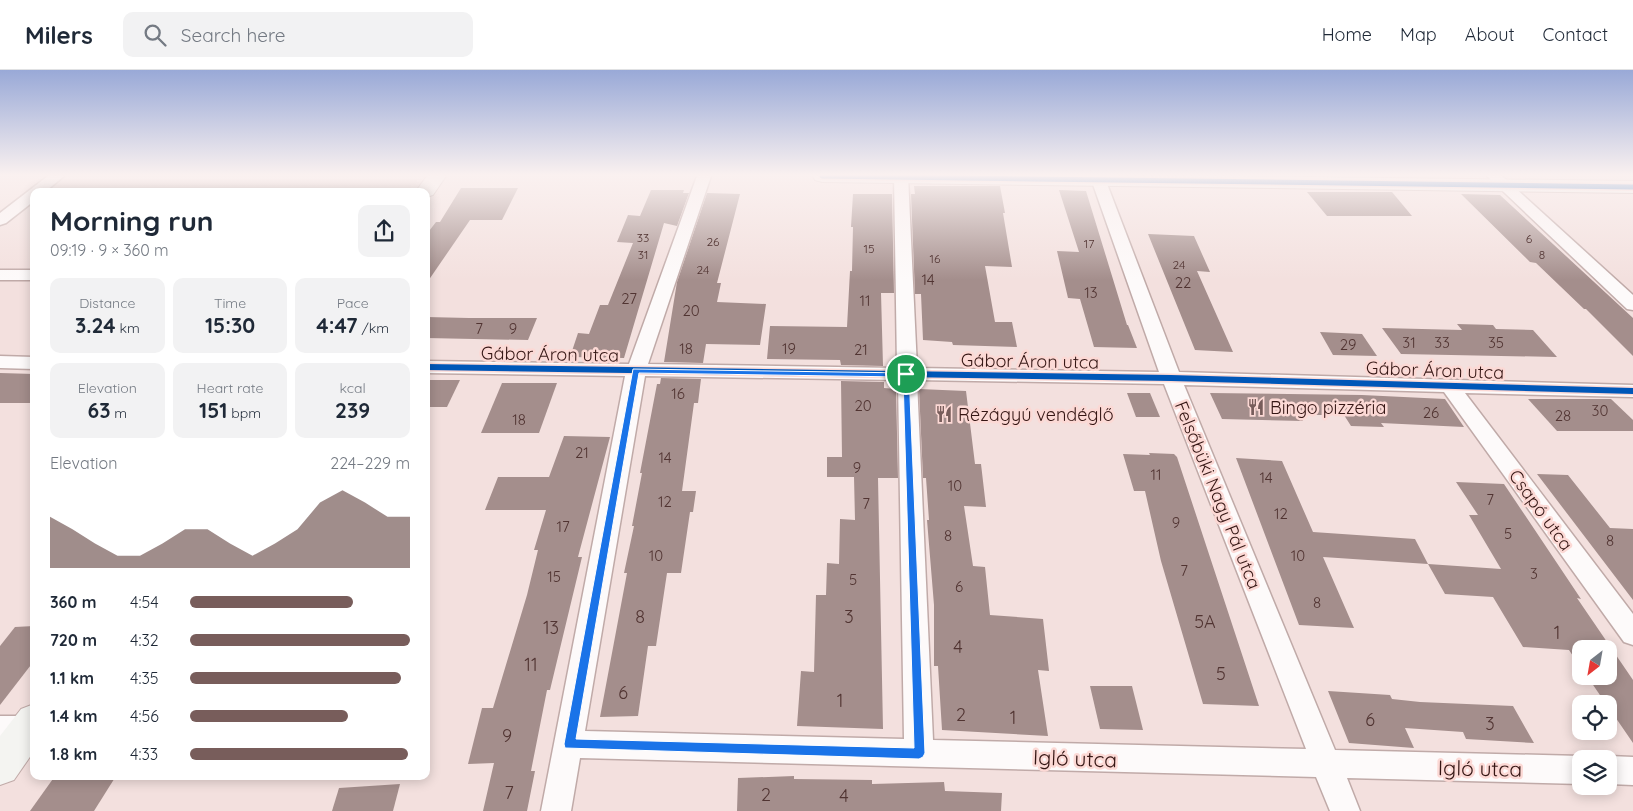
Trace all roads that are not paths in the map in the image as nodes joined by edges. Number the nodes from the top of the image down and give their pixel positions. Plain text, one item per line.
1 (12, 211) edge
2 (692, 211) edge
3 (902, 211) edge
4 (1109, 211) edge
5 (1531, 211) edge
6 (0, 220) edge
7 (0, 275) edge
8 (30, 275) edge
9 (1633, 305) edge
10 (0, 362) edge
11 (30, 363) edge
12 (430, 367) edge
13 (636, 371) junction
14 (906, 374) junction
15 (1170, 378) junction
16 (1449, 385) junction
17 (1633, 391) edge
18 (1633, 634) edge
19 (20, 727) edge
20 (569, 744) junction
21 (919, 753) junction
22 (1328, 765) junction
23 (0, 767) edge
24 (1572, 770) edge
25 (1617, 770) edge
26 (1633, 771) edge
27 (556, 811) edge
28 (1345, 811) edge

1 - 6 street
2 - 13 street
3 - 14 street
4 - 15 street, Felsőbüki Nagy Pál utca
5 - 9 street
7 - 8 street
10 - 11 street
12 - 13 street, Gábor Áron utca
13 - 14 street, Gábor Áron utca
13 - 20 street
14 - 15 street, Gábor Áron utca
14 - 21 street
15 - 16 street, Gábor Áron utca
15 - 22 street, Felsőbüki Nagy Pál utca
16 - 17 street, Gábor Áron utca
16 - 18 street, Csapó utca
19 - 23 street
20 - 21 street, Igló utca
20 - 27 street
21 - 22 street, Igló utca
22 - 24 street, Igló utca
22 - 28 street, Felsőbüki Nagy Pál utca
25 - 26 street

